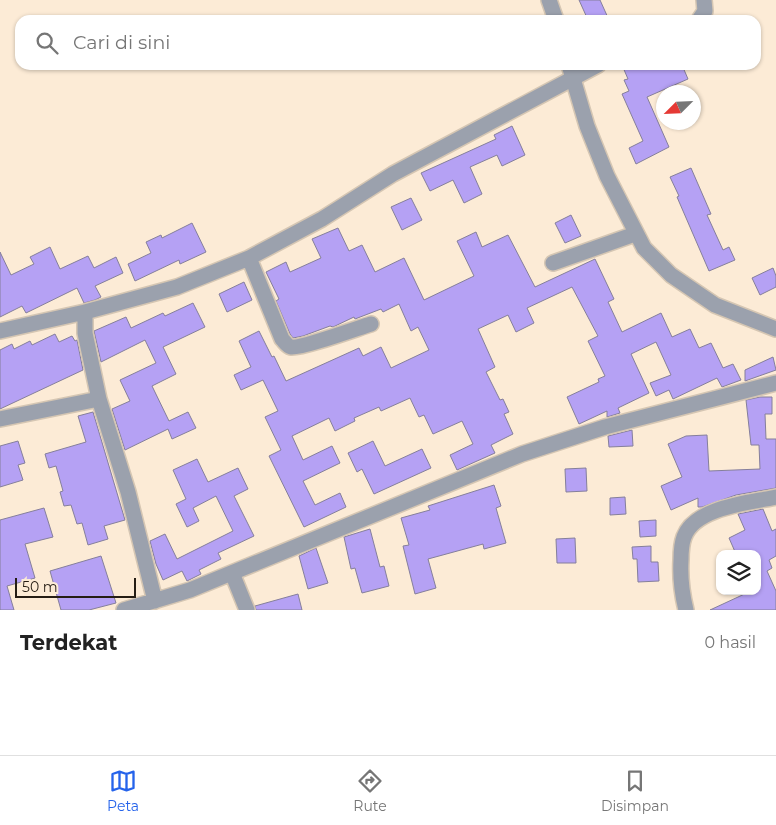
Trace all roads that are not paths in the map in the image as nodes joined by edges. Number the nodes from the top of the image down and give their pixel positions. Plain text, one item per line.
1 (549, 0) edge
2 (704, 0) edge
3 (554, 15) edge
4 (702, 15) edge
5 (584, 70) edge
6 (569, 75) edge
7 (633, 235) junction
8 (249, 258) junction
9 (553, 263) dead end
10 (85, 312) junction
11 (371, 324) dead end
12 (776, 329) edge
13 (0, 331) edge
14 (776, 383) edge
15 (99, 399) junction
16 (0, 419) edge
17 (776, 498) edge
18 (232, 573) junction
19 (155, 601) junction
20 (124, 610) edge
21 (247, 610) edge
22 (686, 610) edge

1 - 3 street
2 - 4 street
5 - 6 street
6 - 7 street
6 - 8 street
7 - 9 street
7 - 12 street
8 - 10 street
8 - 11 street
10 - 13 street
10 - 15 street
14 - 18 street
15 - 16 street
15 - 19 street
17 - 22 street
18 - 19 street
18 - 21 street
19 - 20 street

